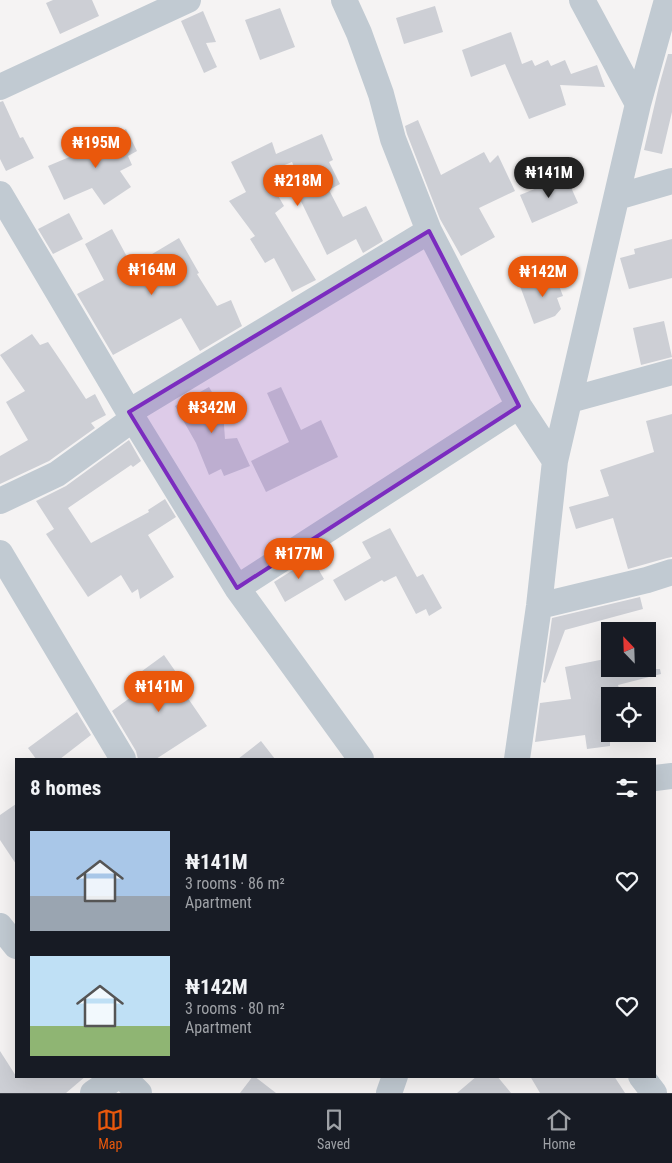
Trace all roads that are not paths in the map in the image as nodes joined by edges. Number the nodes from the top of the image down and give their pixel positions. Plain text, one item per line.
1 (188, 0) edge
2 (344, 0) edge
3 (582, 0) edge
4 (667, 0) edge
5 (148, 8) edge
6 (0, 87) edge
7 (638, 104) junction
8 (672, 181) edge
9 (0, 194) edge
10 (616, 197) junction
11 (429, 232) junction
12 (672, 372) edge
13 (570, 400) junction
14 (519, 406) junction
15 (131, 416) junction
16 (555, 461) junction
17 (0, 501) edge
18 (0, 554) edge
19 (672, 572) edge
20 (237, 588) junction
21 (539, 606) junction
22 (122, 758) edge
23 (360, 758) edge
24 (517, 758) edge
25 (672, 776) edge
26 (656, 778) edge
27 (0, 926) edge
28 (15, 945) edge
29 (115, 1078) edge
30 (124, 1078) edge
31 (394, 1078) edge
32 (643, 1078) edge
33 (93, 1093) edge
34 (139, 1093) edge
35 (389, 1093) edge
36 (654, 1093) edge

1 - 5 street
2 - 11 street
3 - 7 street
4 - 7 street
5 - 6 street
7 - 10 street
8 - 10 street
9 - 15 street
10 - 13 street
11 - 14 street
11 - 15 street
12 - 13 street
13 - 16 street
14 - 16 street
14 - 20 street
15 - 17 street
15 - 20 street
16 - 21 street
18 - 22 street
19 - 21 street
20 - 23 street
21 - 24 street
25 - 26 street
27 - 28 street
29 - 33 street
30 - 34 street
31 - 35 street
32 - 36 street

